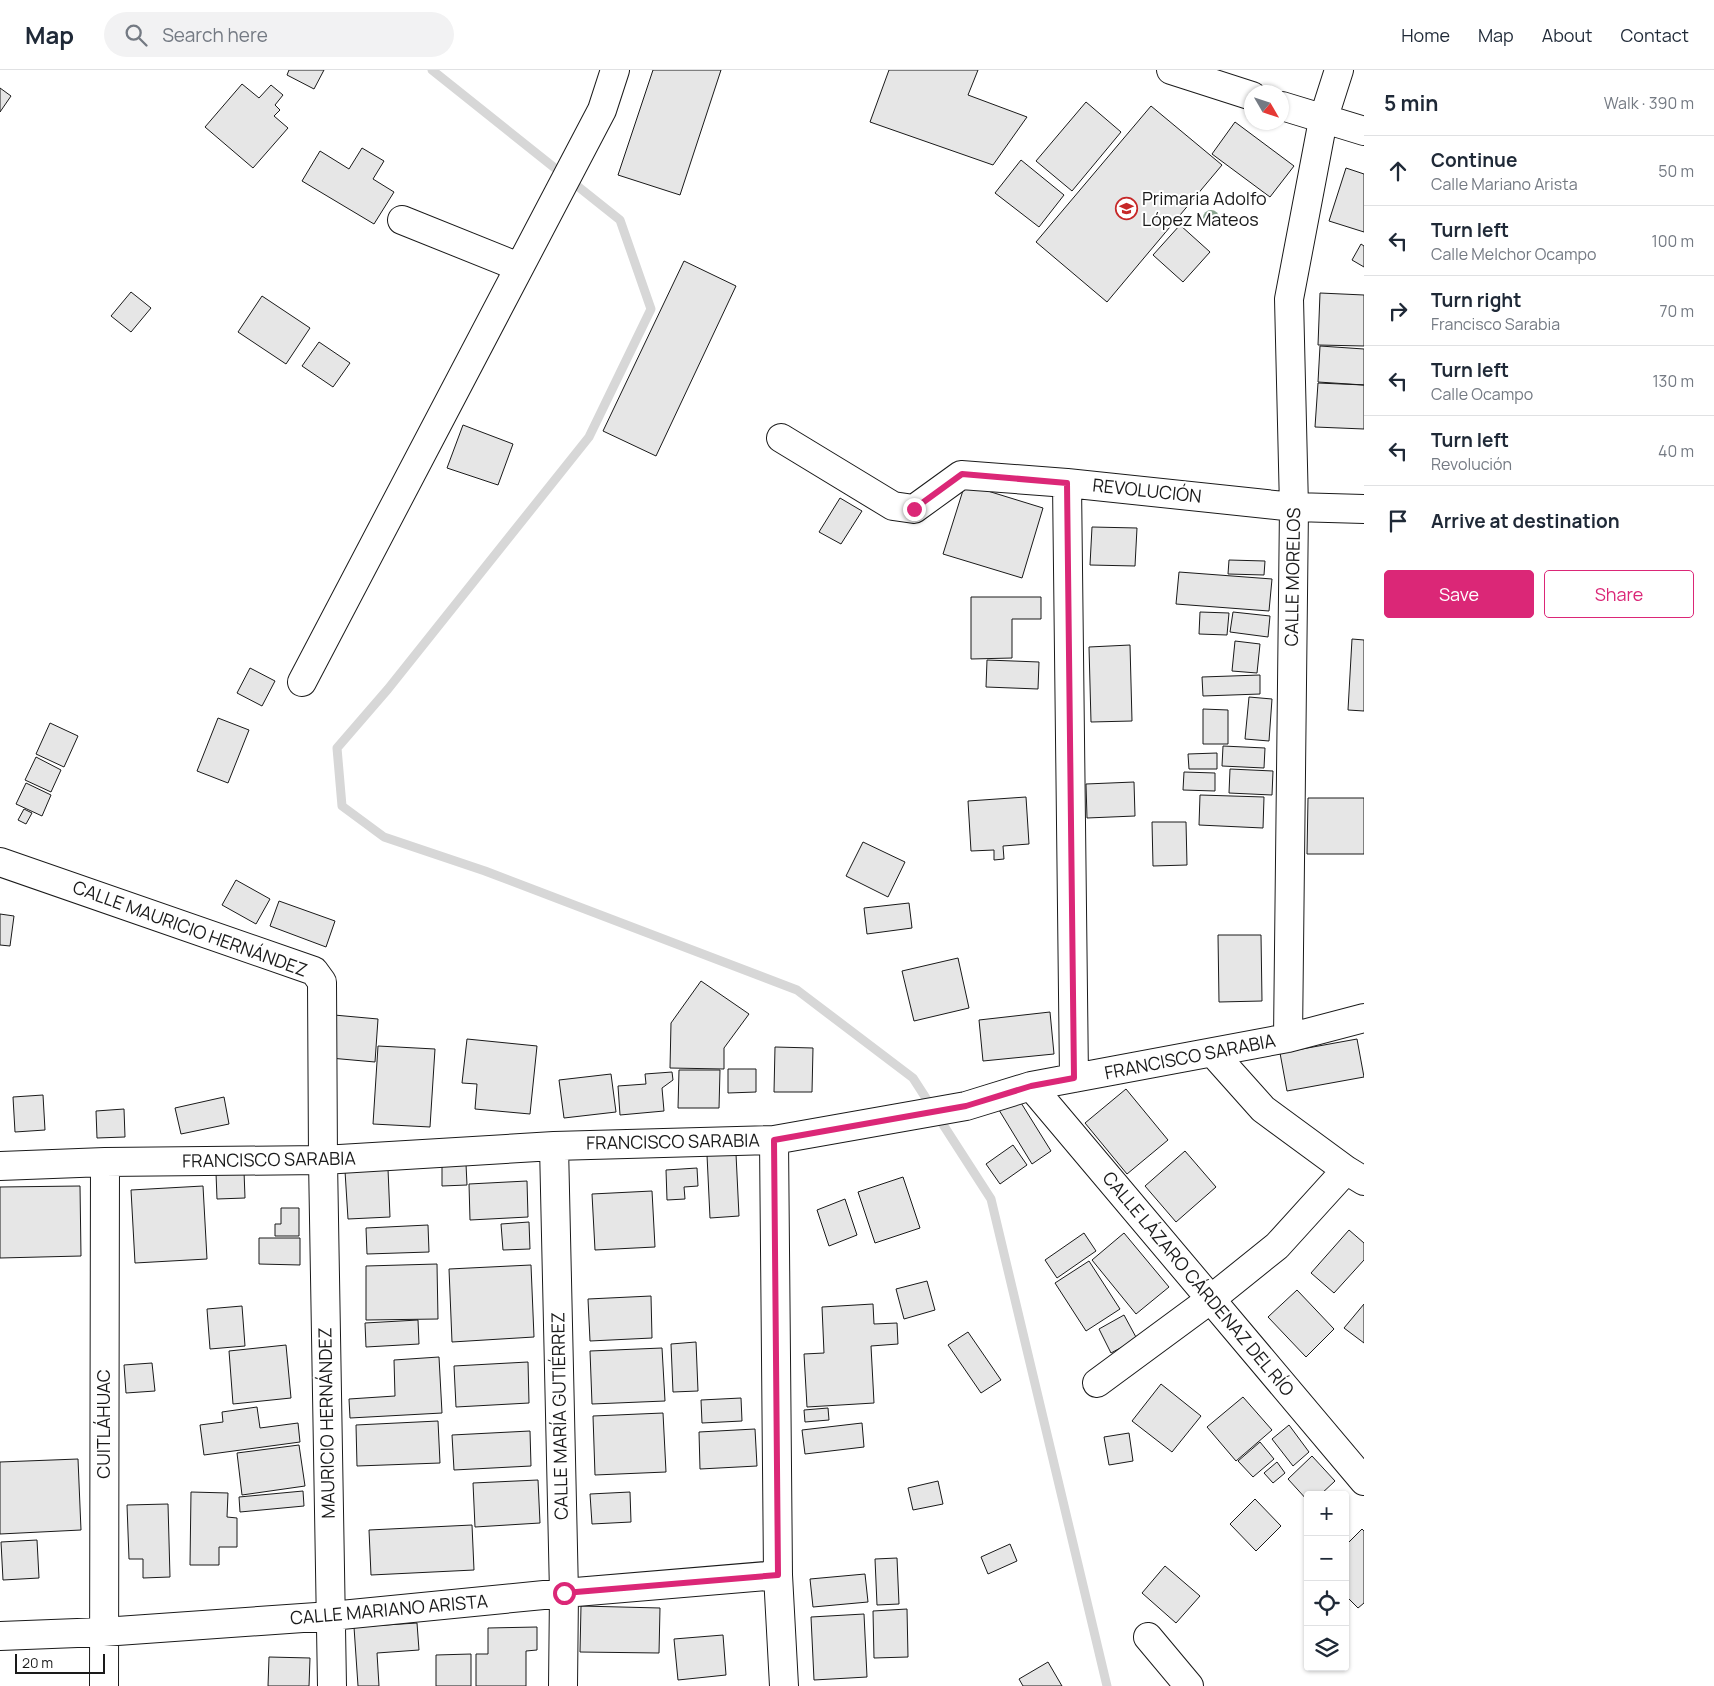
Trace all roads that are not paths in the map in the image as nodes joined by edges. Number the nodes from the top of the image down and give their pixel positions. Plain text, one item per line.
1 (614, 70) edge
2 (1171, 70) edge
3 (1339, 70) edge
4 (1244, 93) edge
5 (1289, 108) edge
6 (1323, 120) junction
7 (1364, 132) edge
8 (402, 220) dead end
9 (519, 267) junction
10 (781, 438) dead end
11 (1067, 483) junction
12 (1294, 506) junction
13 (1364, 509) edge
14 (302, 682) dead end
15 (0, 862) edge
16 (1364, 1018) edge
17 (1288, 1038) junction
18 (1213, 1053) junction
19 (1074, 1078) junction
20 (1031, 1086) junction
21 (774, 1140) junction
22 (554, 1146) junction
23 (323, 1160) junction
24 (105, 1162) junction
25 (0, 1166) edge
26 (1355, 1176) edge
27 (1211, 1299) junction
28 (1097, 1383) dead end
29 (1364, 1481) edge
30 (778, 1575) junction
31 (564, 1593) junction
32 (331, 1616) junction
33 (103, 1632) junction
34 (0, 1636) edge
35 (1148, 1638) dead end
36 (104, 1686) edge
37 (332, 1686) edge
38 (563, 1686) edge
39 (784, 1686) edge
40 (1189, 1686) edge

1 - 9 street
2 - 4 street
3 - 6 street, CALLE MORELOS
5 - 6 street
6 - 7 street
6 - 12 street, CALLE MORELOS
8 - 9 street
9 - 14 street
10 - 11 street, REVOLUCIÓN
11 - 12 street, REVOLUCIÓN
11 - 19 street
12 - 13 street, REVOLUCIÓN
12 - 17 street, CALLE MORELOS
15 - 23 street, CALLE MAURICIO HERNÁNDEZ
16 - 17 street, FRANCISCO SARABIA
17 - 18 street, FRANCISCO SARABIA
18 - 19 street, FRANCISCO SARABIA
18 - 26 street
19 - 20 street, FRANCISCO SARABIA
20 - 21 street, FRANCISCO SARABIA
20 - 27 street, CALLE LÁZARO CÁRDENAZ DEL RÍO
21 - 22 street, FRANCISCO SARABIA
21 - 30 street
22 - 23 street, FRANCISCO SARABIA
22 - 31 street, CALLE MARÍA GUTIÉRREZ
23 - 24 street, FRANCISCO SARABIA
23 - 32 street, MAURICIO HERNÁNDEZ
24 - 25 street, FRANCISCO SARABIA
24 - 33 street, CUITLÁHUAC
26 - 27 street
27 - 28 street
27 - 29 street, CALLE LÁZARO CÁRDENAZ DEL RÍO
30 - 31 street, CALLE MARIANO ARISTA
30 - 39 street
31 - 32 street, CALLE MARIANO ARISTA
31 - 38 street, CALLE MARÍA GUTIÉRREZ
32 - 33 street, CALLE MARIANO ARISTA
32 - 37 street, MAURICIO HERNÁNDEZ
33 - 34 street, CALLE MARIANO ARISTA
33 - 36 street, CUITLÁHUAC
35 - 40 street

